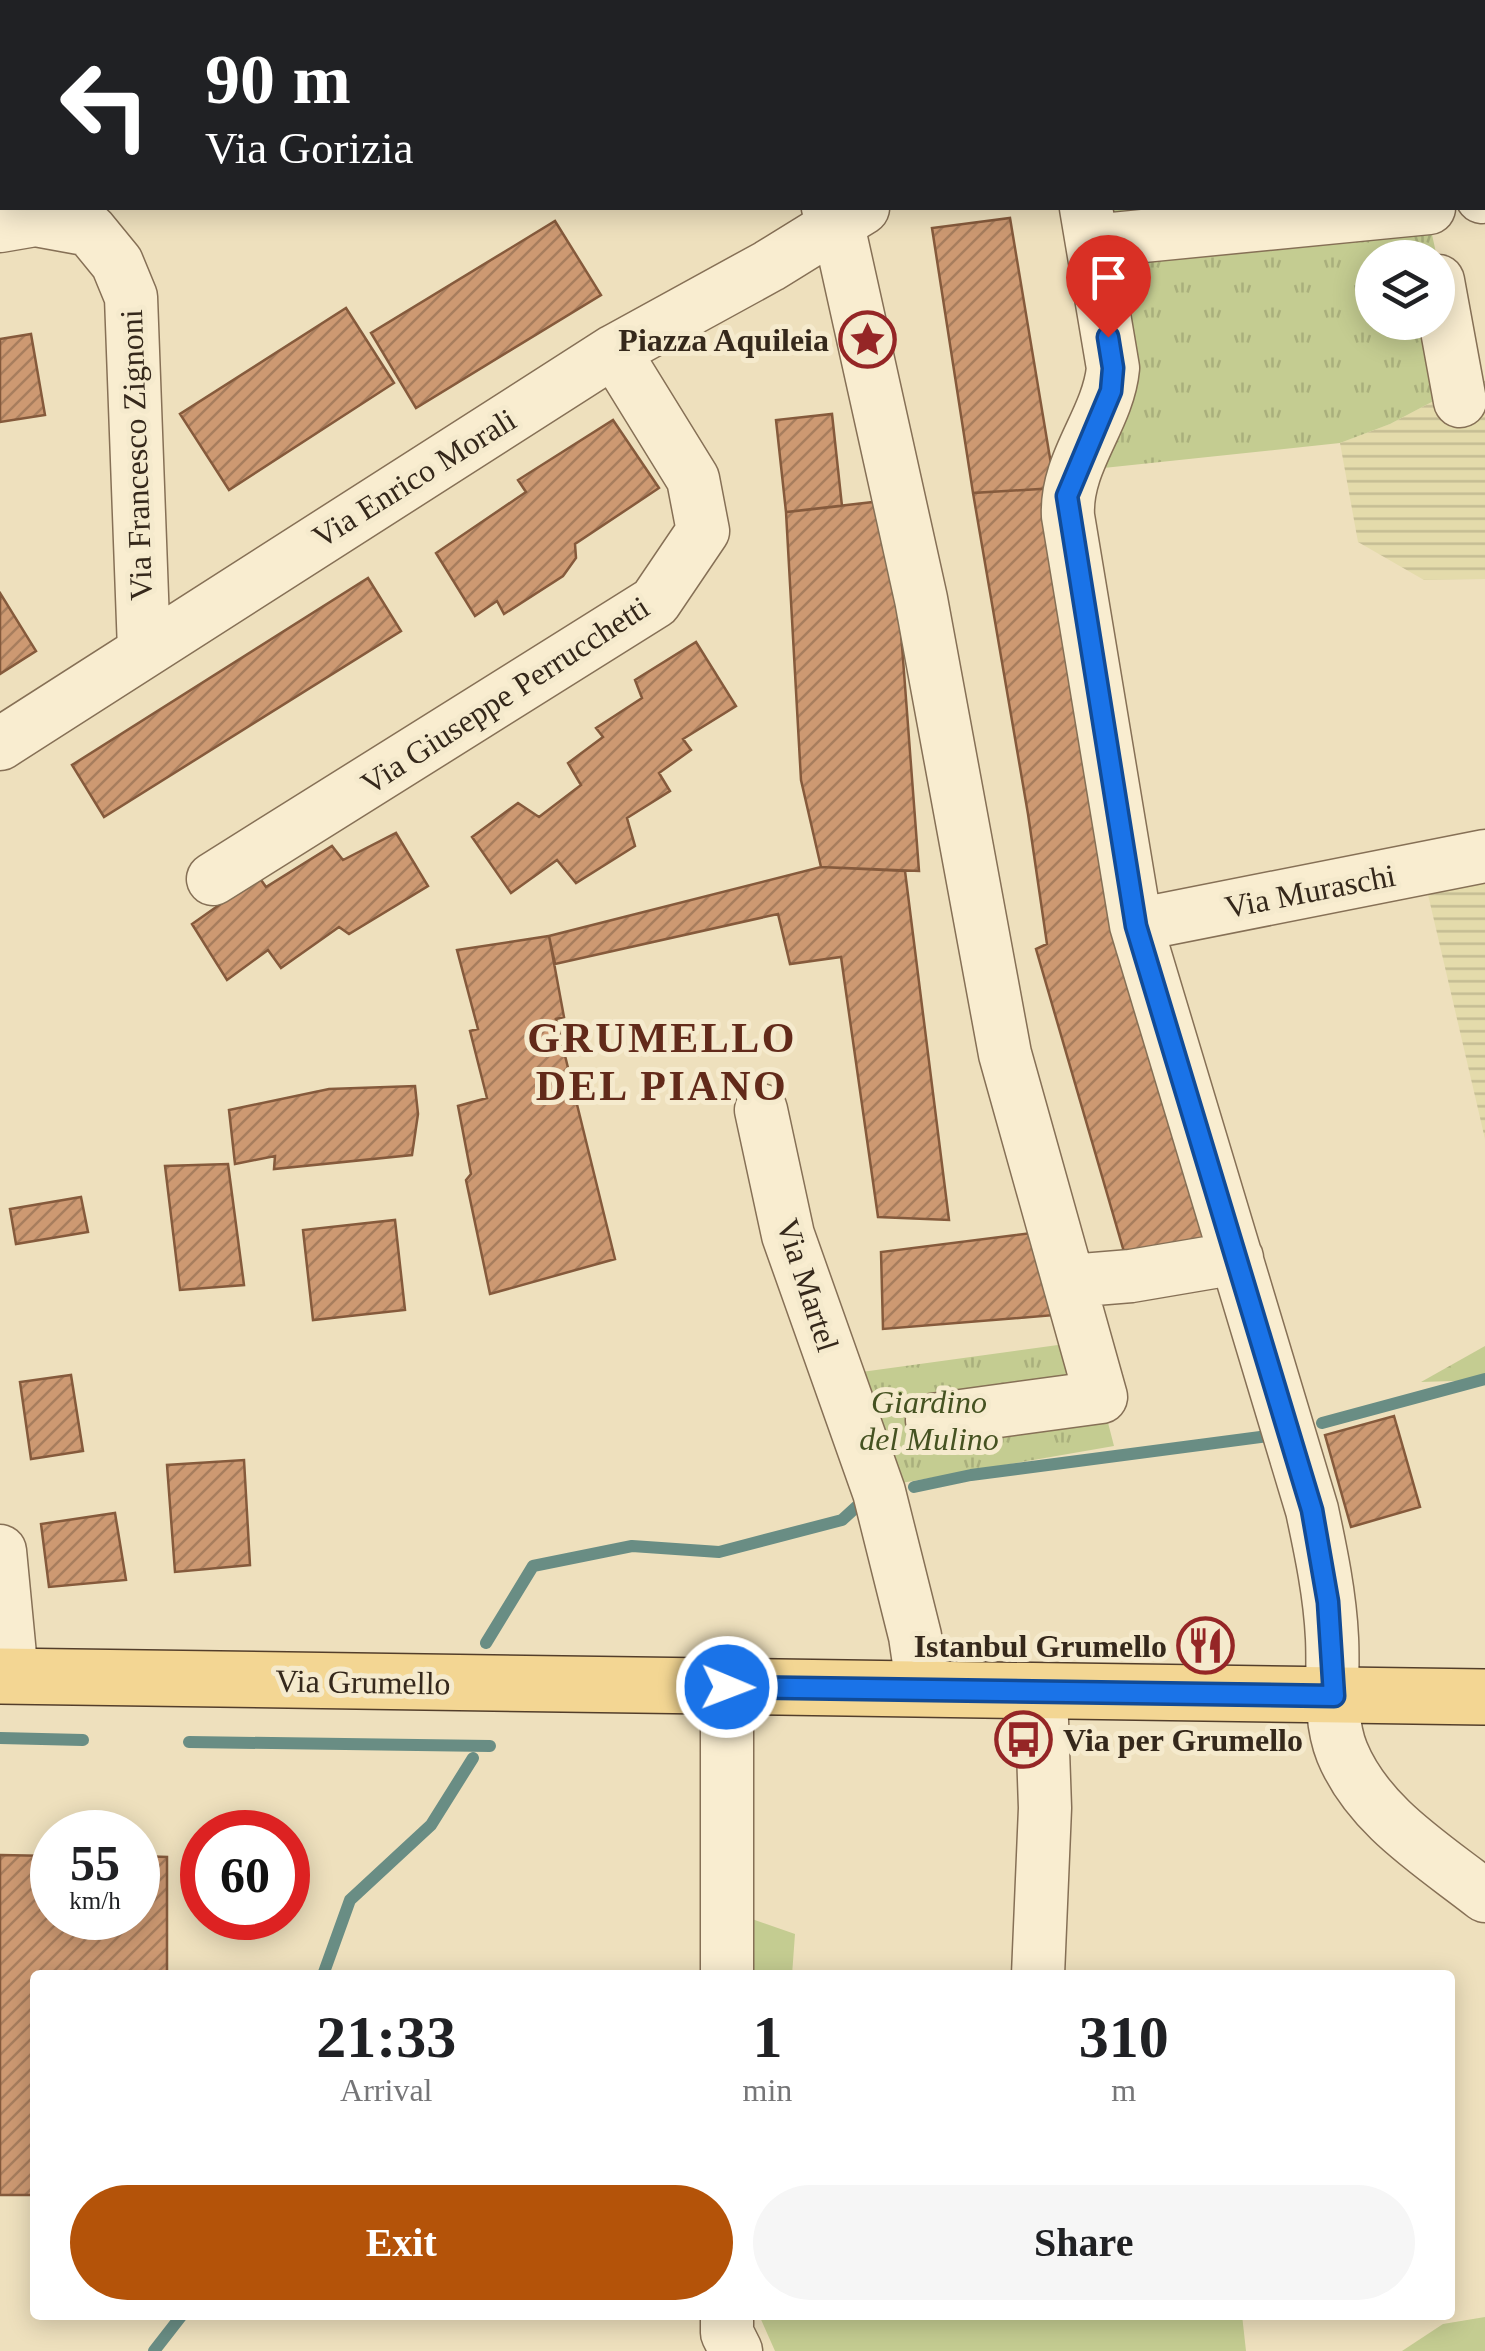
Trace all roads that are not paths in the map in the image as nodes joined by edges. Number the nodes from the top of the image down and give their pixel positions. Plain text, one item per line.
1 (1383, 210) edge
2 (1425, 210) edge
3 (843, 213) edge
4 (78, 217) edge
5 (1088, 224) edge
6 (0, 226) edge
7 (1430, 240) edge
8 (1449, 340) edge
9 (614, 351) junction
10 (1460, 401) dead end
11 (144, 650) junction
12 (0, 744) edge
13 (1485, 856) edge
14 (213, 879) dead end
15 (1136, 926) junction
16 (761, 1110) dead end
17 (1237, 1258) junction
18 (1070, 1281) junction
19 (932, 1420) dead end
20 (0, 1550) edge
21 (6, 1676) edge
22 (727, 1687) junction
23 (923, 1690) junction
24 (1040, 1692) junction
25 (1334, 1696) junction
26 (1485, 1698) edge
27 (1485, 1896) edge
28 (727, 1970) edge
29 (1038, 1970) edge
30 (727, 2320) edge
31 (736, 2351) edge

1 - 5 street
2 - 7 street
3 - 9 street, Via Enrico Morali
3 - 18 street
4 - 6 street
4 - 11 street, Via Francesco Zignoni
5 - 15 street
8 - 10 street
9 - 11 street, Via Enrico Morali
9 - 14 street, Via Giuseppe Perrucchetti
11 - 12 street, Via Enrico Morali
13 - 15 street, Via Muraschi
15 - 17 street
16 - 23 street, Via Martel
17 - 18 street
17 - 25 street
18 - 19 street
20 - 21 street
21 - 22 main road, Via Grumello
22 - 23 main road, Via Grumello
22 - 28 street
23 - 24 main road, Via Grumello
24 - 25 main road, Via Grumello
24 - 29 street
25 - 26 main road, Via Grumello
25 - 27 street
30 - 31 street

